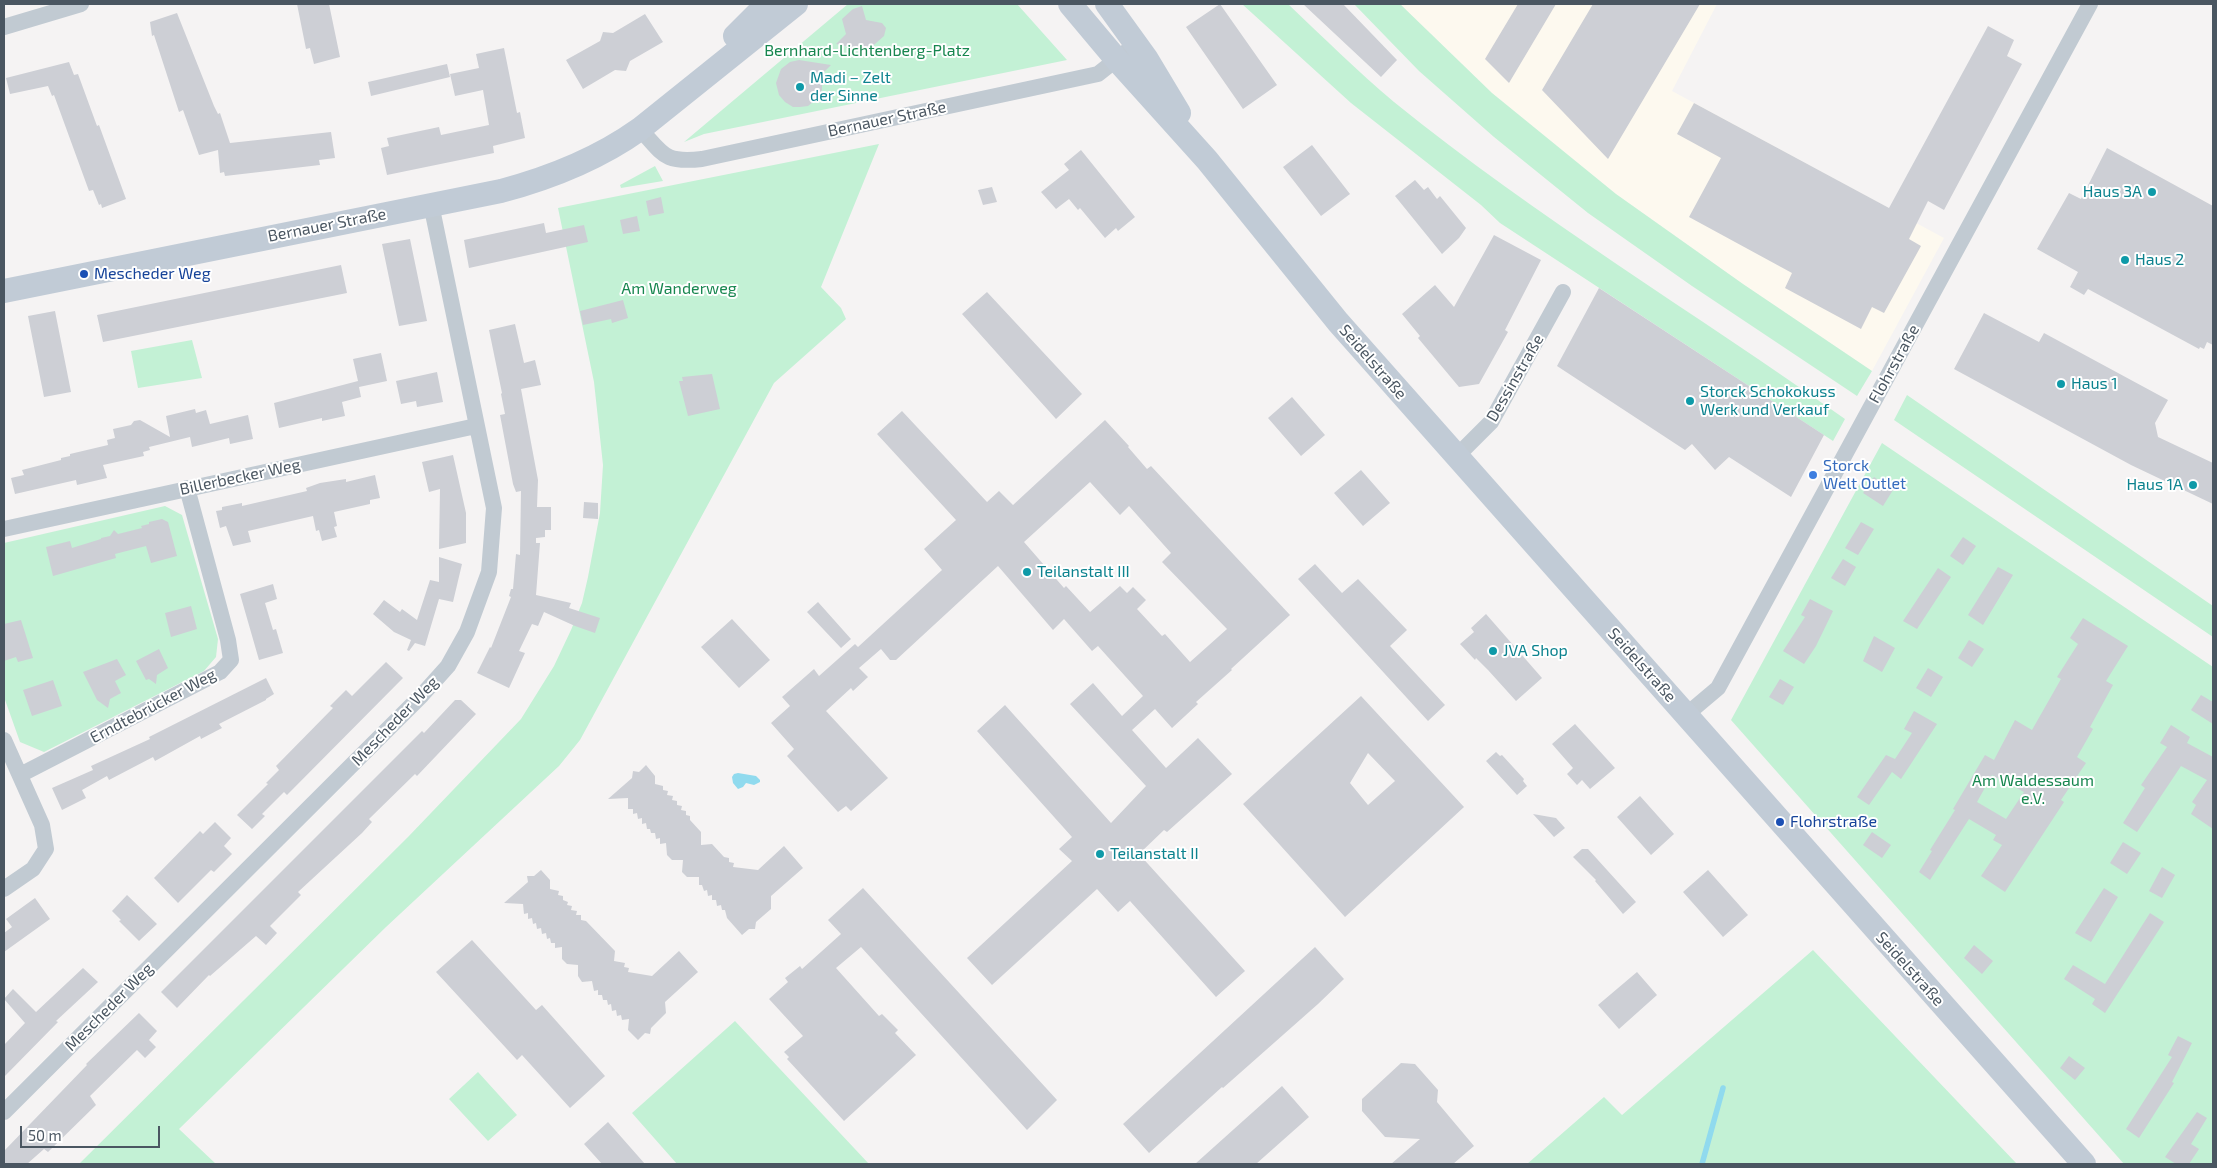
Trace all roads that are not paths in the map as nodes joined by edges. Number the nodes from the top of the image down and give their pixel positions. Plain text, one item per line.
1 (81, 4) edge
2 (768, 4) edge
3 (796, 4) edge
4 (1070, 4) edge
5 (1107, 4) edge
6 (2090, 4) edge
7 (4, 27) edge
8 (1136, 44) junction
9 (1117, 60) junction
10 (644, 125) junction
11 (1207, 160) junction
12 (431, 204) junction
13 (4, 291) edge
14 (1563, 292) dead end
15 (476, 426) junction
16 (1456, 456) junction
17 (187, 488) junction
18 (4, 529) edge
19 (1686, 715) junction
20 (4, 740) edge
21 (20, 775) junction
22 (4, 889) edge
23 (4, 1112) edge
24 (2084, 1164) edge

1 - 7 street
2 - 10 main road, Bernauer Straße
3 - 10 main road, Bernauer Straße
4 - 9 main road, Seidelstraße
5 - 8 main road, Seidelstraße
6 - 19 street, Flohrstraße
8 - 9 street, Bernauer Straße
8 - 11 main road, Seidelstraße
9 - 10 street, Bernauer Straße
9 - 11 main road, Seidelstraße
10 - 12 main road, Bernauer Straße
11 - 16 main road, Seidelstraße
12 - 13 main road, Bernauer Straße
12 - 15 street, Mescheder Weg
14 - 16 street, Dessinstraße
15 - 17 street, Billerbecker Weg
15 - 23 street, Mescheder Weg
16 - 19 main road, Seidelstraße
17 - 18 street, Billerbecker Weg
17 - 21 street, Erndtebrücker Weg
19 - 24 main road, Seidelstraße
20 - 21 street
21 - 22 street

